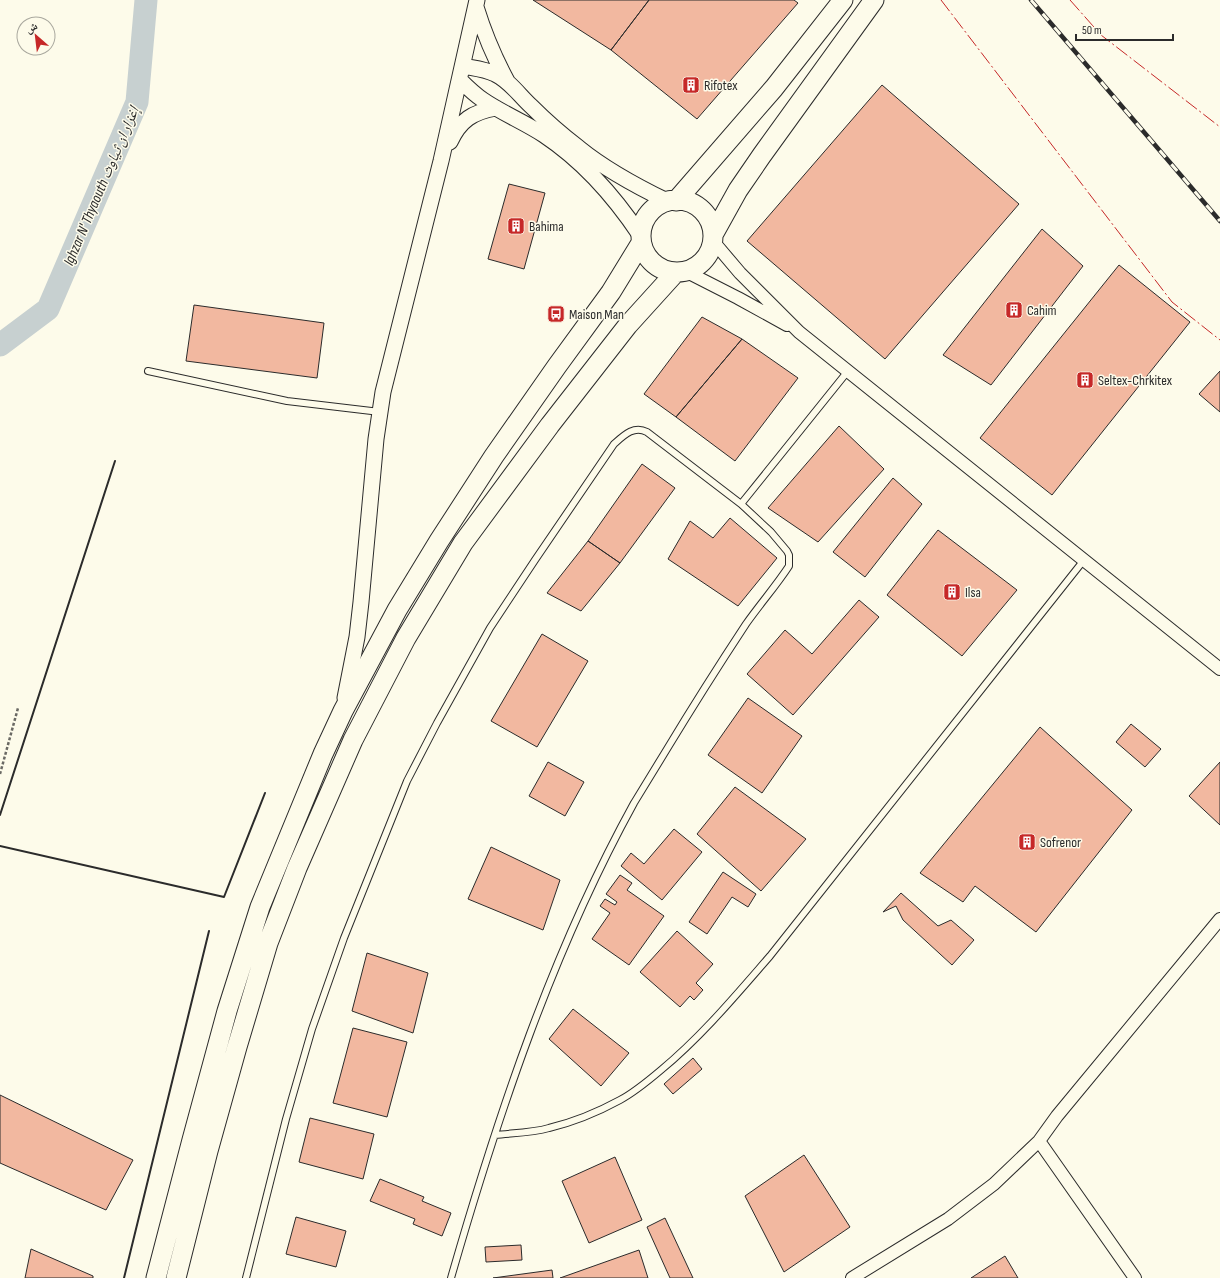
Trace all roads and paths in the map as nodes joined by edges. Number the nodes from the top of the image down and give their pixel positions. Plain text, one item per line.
1 (843, 0) edge
2 (874, 0) edge
3 (476, 3) edge
4 (461, 73) junction
5 (507, 81) junction
6 (496, 108) junction
7 (441, 161) junction
8 (672, 201) junction
9 (713, 237) junction
10 (641, 239) junction
11 (681, 272) junction
12 (799, 332) junction
13 (148, 371) dead end
14 (848, 371) junction
15 (380, 412) junction
16 (741, 504) junction
17 (1084, 560) junction
18 (1220, 669) edge
19 (18, 708) dead end
20 (343, 711) junction
21 (0, 774) edge
22 (1220, 919) edge
23 (495, 1135) junction
24 (1039, 1141) junction
25 (156, 1278) edge
26 (176, 1278) edge
27 (246, 1278) edge
28 (451, 1278) edge
29 (852, 1278) edge
30 (1135, 1278) edge

1 - 8 highway
2 - 9 highway
3 - 4 street
3 - 5 street
4 - 5 street
4 - 6 street
4 - 7 street
5 - 8 street
6 - 7 street
6 - 10 street
7 - 15 street
8 - 9 highway
8 - 10 highway
9 - 11 highway
9 - 12 street
10 - 11 highway
10 - 20 highway
11 - 12 street
11 - 26 highway
12 - 14 street
13 - 15 lane
14 - 16 lane
14 - 17 street
15 - 20 street
16 - 23 lane
16 - 27 lane
17 - 18 street
17 - 23 lane
19 - 21 path
20 - 25 highway
22 - 24 street
23 - 28 lane
24 - 29 street
24 - 30 street

